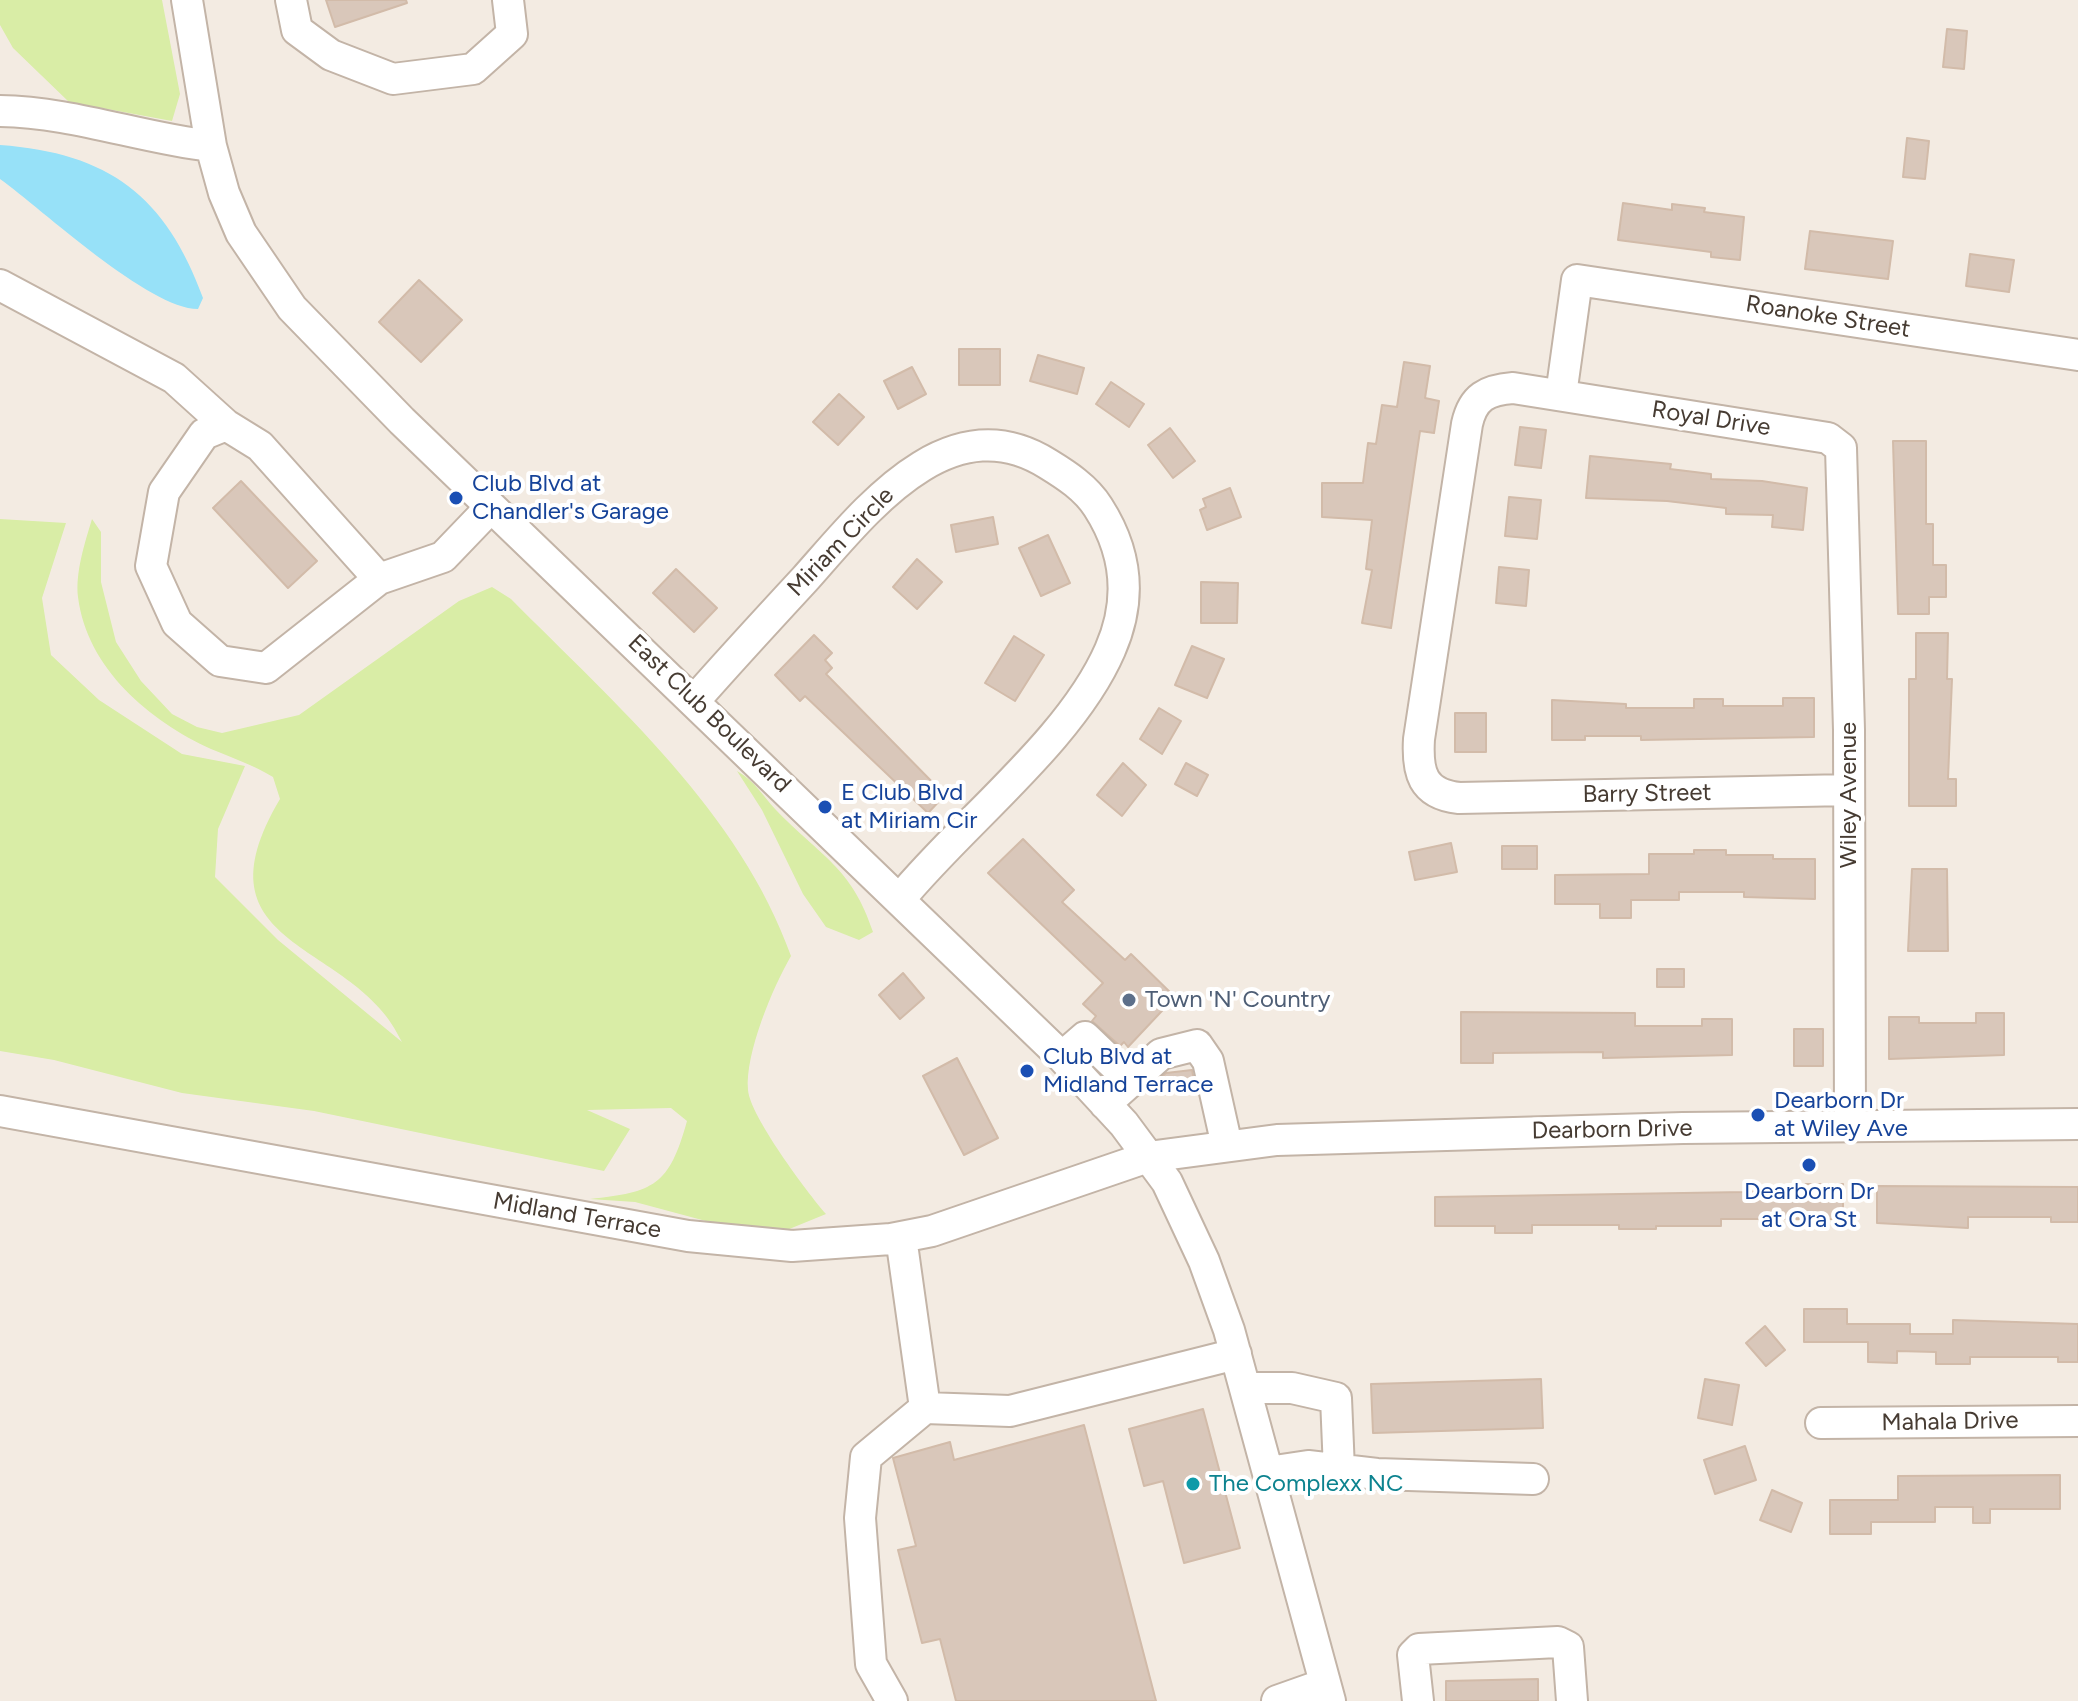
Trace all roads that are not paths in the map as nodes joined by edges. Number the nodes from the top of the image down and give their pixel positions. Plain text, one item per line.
1 (187, 0) edge
2 (291, 0) edge
3 (508, 0) edge
4 (0, 111) edge
5 (211, 146) junction
6 (0, 285) edge
7 (2078, 355) edge
8 (1561, 395) junction
9 (226, 425) junction
10 (1845, 464) joint
11 (491, 507) junction
12 (379, 579) junction
13 (695, 700) junction
14 (1849, 790) junction
15 (1445, 797) joint
16 (900, 899) junction
17 (1062, 1057) junction
18 (1131, 1081) junction
19 (1105, 1104) junction
20 (0, 1111) edge
21 (2078, 1124) edge
22 (1850, 1125) junction
23 (1227, 1146) junction
24 (1148, 1157) junction
25 (901, 1237) junction
26 (1236, 1354) junction
27 (1245, 1388) junction
28 (925, 1408) junction
29 (2078, 1421) edge
30 (1821, 1423) dead end
31 (1339, 1470) junction
32 (1268, 1472) junction
33 (1533, 1479) dead end
34 (1328, 1693) edge
35 (892, 1701) edge
36 (1277, 1701) edge
37 (1418, 1701) edge
38 (1572, 1701) edge

1 - 5 street, East Club Boulevard
2 - 3 street
4 - 5 street
5 - 11 street, East Club Boulevard
6 - 9 street
7 - 8 street, Roanoke Street
8 - 10 street, Royal Drive
8 - 15 street, Royal Drive
9 - 12 street
9 - 12 street
10 - 14 street, Wiley Avenue
11 - 12 street
11 - 13 street, East Club Boulevard
13 - 16 street, East Club Boulevard
13 - 16 street, Miriam Circle
14 - 15 street, Barry Street
14 - 22 street, Wiley Avenue
16 - 17 street, East Club Boulevard
17 - 18 street
17 - 19 street, East Club Boulevard
18 - 19 street
18 - 23 street
19 - 24 street, East Club Boulevard
20 - 25 street, Midland Terrace
21 - 22 street, Dearborn Drive
22 - 23 street, Dearborn Drive
23 - 24 street, Dearborn Drive
24 - 25 street, Midland Terrace
24 - 26 street, East Club Boulevard
25 - 28 street
26 - 27 street, East Club Boulevard
26 - 28 street
27 - 31 street
27 - 32 street, East Club Boulevard
28 - 35 street
29 - 30 street, Mahala Drive
31 - 32 street
31 - 33 street
32 - 34 street, East Club Boulevard
34 - 36 street
37 - 38 street

